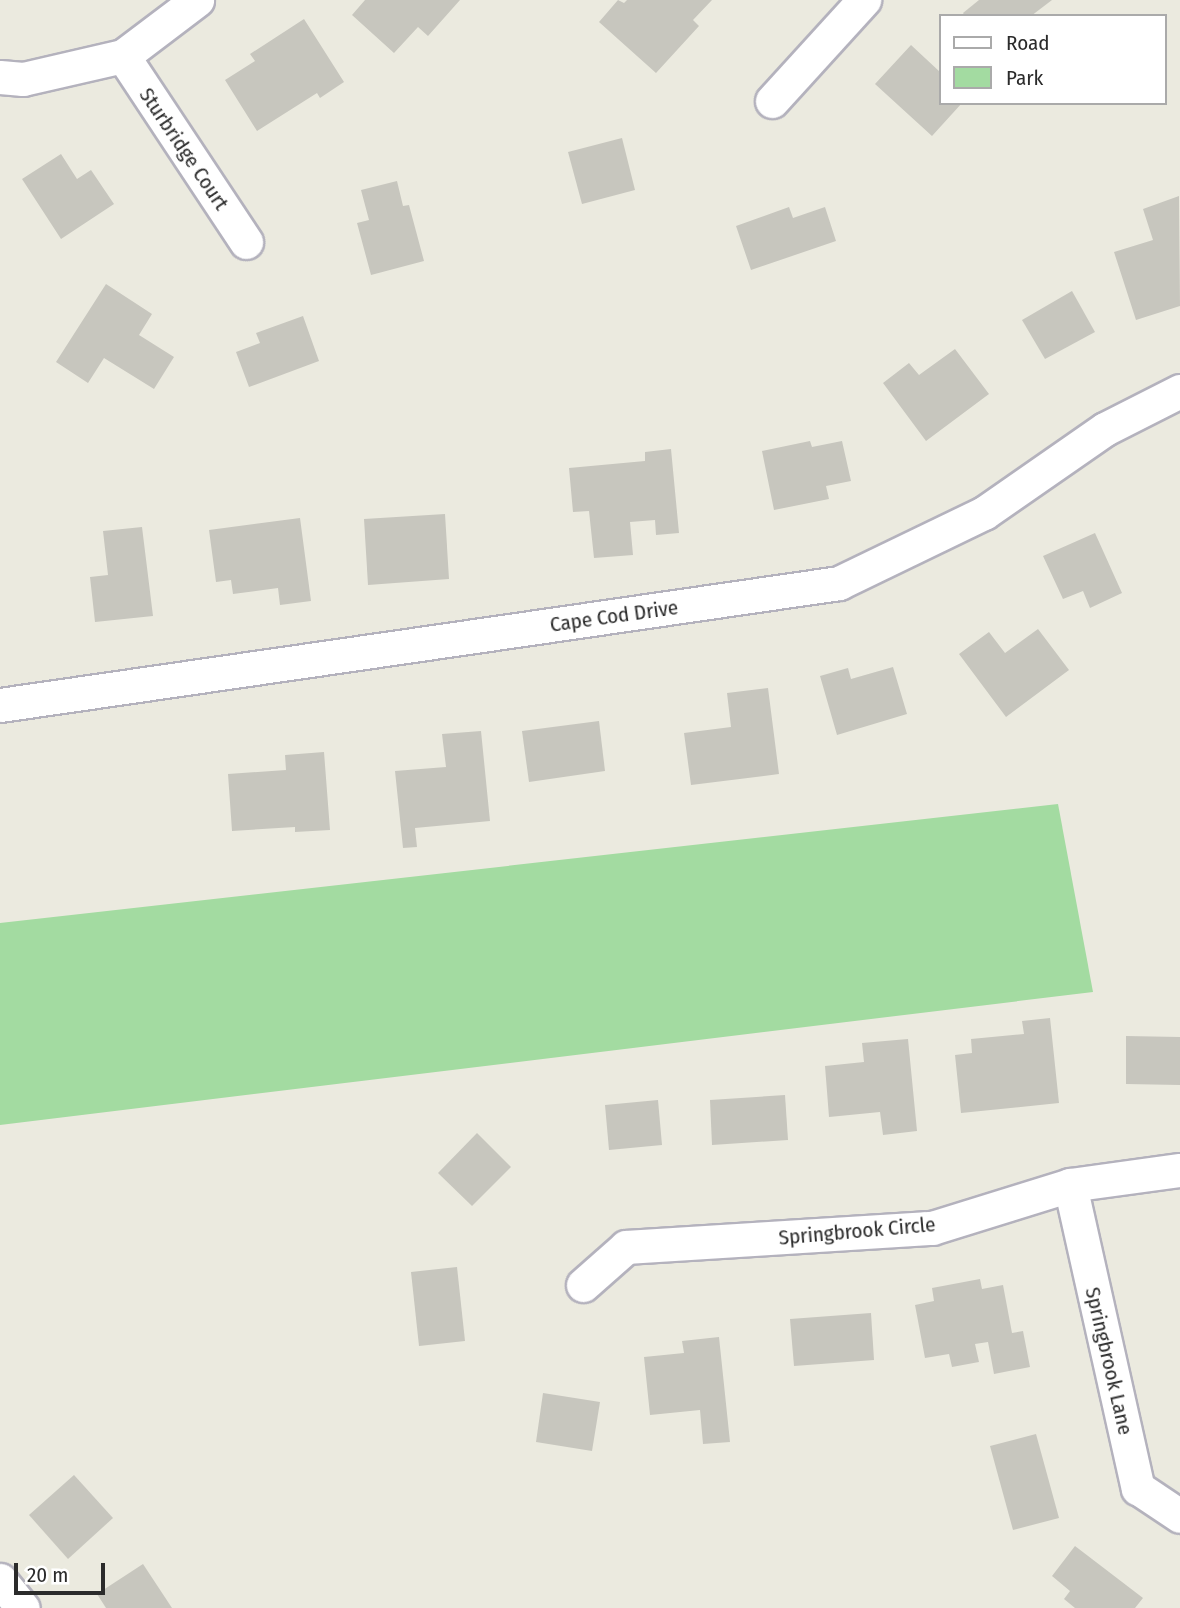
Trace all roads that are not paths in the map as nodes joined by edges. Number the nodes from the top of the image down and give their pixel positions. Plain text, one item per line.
1 (197, 0) edge
2 (864, 0) edge
3 (123, 56) junction
4 (0, 77) edge
5 (772, 101) dead end
6 (246, 242) dead end
7 (1180, 391) edge
8 (0, 705) edge
9 (1180, 1170) edge
10 (1070, 1185) junction
11 (583, 1285) dead end
12 (1180, 1516) edge
13 (0, 1580) edge
14 (23, 1608) edge

1 - 3 street
2 - 5 street
3 - 4 street
3 - 6 street, Sturbridge Court
7 - 8 street, Cape Cod Drive
9 - 10 street, Springbrook Circle
10 - 11 street, Springbrook Circle
10 - 12 street, Springbrook Lane
13 - 14 street

